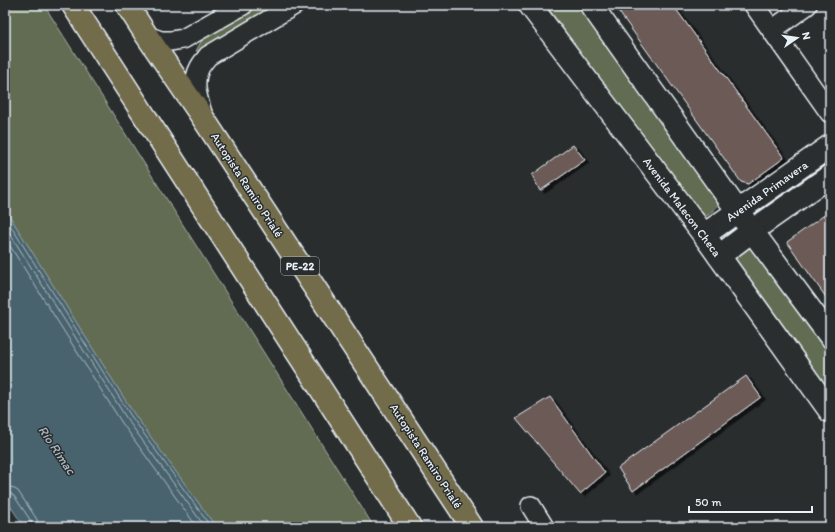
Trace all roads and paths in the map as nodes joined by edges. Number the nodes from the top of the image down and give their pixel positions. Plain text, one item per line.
1 (73, 5) edge
2 (127, 5) edge
3 (243, 5) edge
4 (294, 5) edge
5 (530, 5) edge
6 (591, 5) edge
7 (754, 5) edge
8 (807, 5) edge
9 (772, 30) junction
10 (147, 36) junction
11 (830, 113) edge
12 (203, 118) junction
13 (830, 146) edge
14 (830, 176) edge
15 (738, 211) junction
16 (752, 231) junction
17 (704, 235) junction
18 (719, 256) junction
19 (829, 332) edge
20 (830, 411) edge
21 (531, 506) dead end
22 (410, 527) edge
23 (472, 527) edge
24 (544, 527) edge

1 - 22 highway
2 - 10 highway, Autopista Ramiro Prialé / PE-22
3 - 10 street
4 - 12 street
5 - 17 main road, Avenida Malecon Checa
6 - 15 main road
7 - 9 street
8 - 9 street
9 - 11 street
10 - 12 highway, Autopista Ramiro Prialé / PE-22
12 - 23 highway, Autopista Ramiro Prialé / PE-22
13 - 15 main road, Avenida Primavera
14 - 16 main road, Avenida Primavera
15 - 16 main road
15 - 17 main road, Avenida Primavera
16 - 18 main road, Avenida Primavera
16 - 19 main road
17 - 18 main road, Avenida Malecon Checa
18 - 20 main road, Avenida Malecon Checa
21 - 24 street

